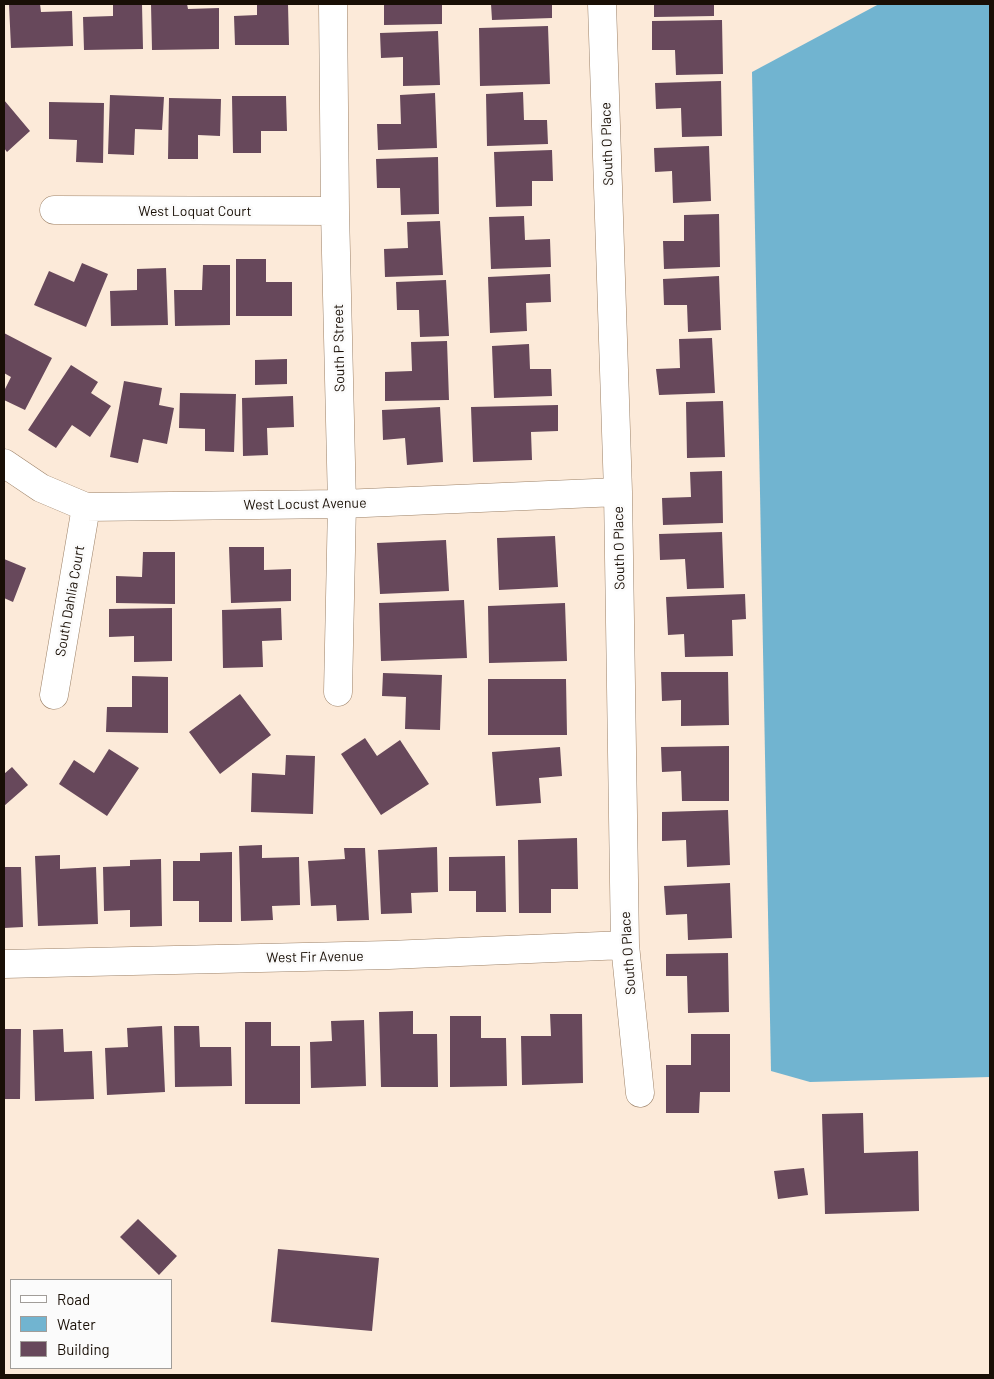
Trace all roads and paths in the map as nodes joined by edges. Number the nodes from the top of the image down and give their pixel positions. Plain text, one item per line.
1 (333, 4) edge
2 (602, 4) edge
3 (54, 210) dead end
4 (335, 211) junction
5 (4, 463) edge
6 (618, 492) junction
7 (342, 504) junction
8 (86, 507) junction
9 (338, 692) dead end
10 (54, 695) dead end
11 (626, 945) junction
12 (4, 964) edge
13 (640, 1092) dead end

1 - 4 street, South P Street
2 - 6 street, South O Place
3 - 4 street, West Loquat Court
4 - 7 street, South P Street
5 - 8 street, West Locust Avenue
6 - 7 street, West Locust Avenue
6 - 11 street, South O Place
7 - 8 street, West Locust Avenue
7 - 9 street, South P Street
8 - 10 street, South Dahlia Court
11 - 12 street, West Fir Avenue
11 - 13 street, South O Place

